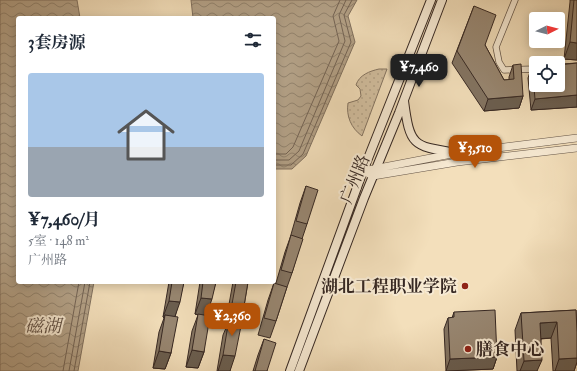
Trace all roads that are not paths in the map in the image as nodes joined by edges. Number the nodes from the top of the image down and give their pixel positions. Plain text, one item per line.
1 (432, 0) edge
2 (442, 0) edge
3 (515, 0) edge
4 (529, 68) edge
5 (404, 100) junction
6 (577, 138) edge
7 (577, 148) edge
8 (457, 152) junction
9 (376, 167) junction
10 (363, 172) junction
11 (373, 176) junction
12 (290, 371) edge
13 (299, 371) edge

1 - 10 main road, 广州路
2 - 5 main road, 广州路
3 - 4 street
5 - 8 main road
5 - 9 main road, 广州路
6 - 8 street
7 - 11 street
8 - 9 street
9 - 10 street
9 - 11 main road, 广州路
10 - 11 street
10 - 12 main road, 广州路
11 - 13 main road, 广州路

